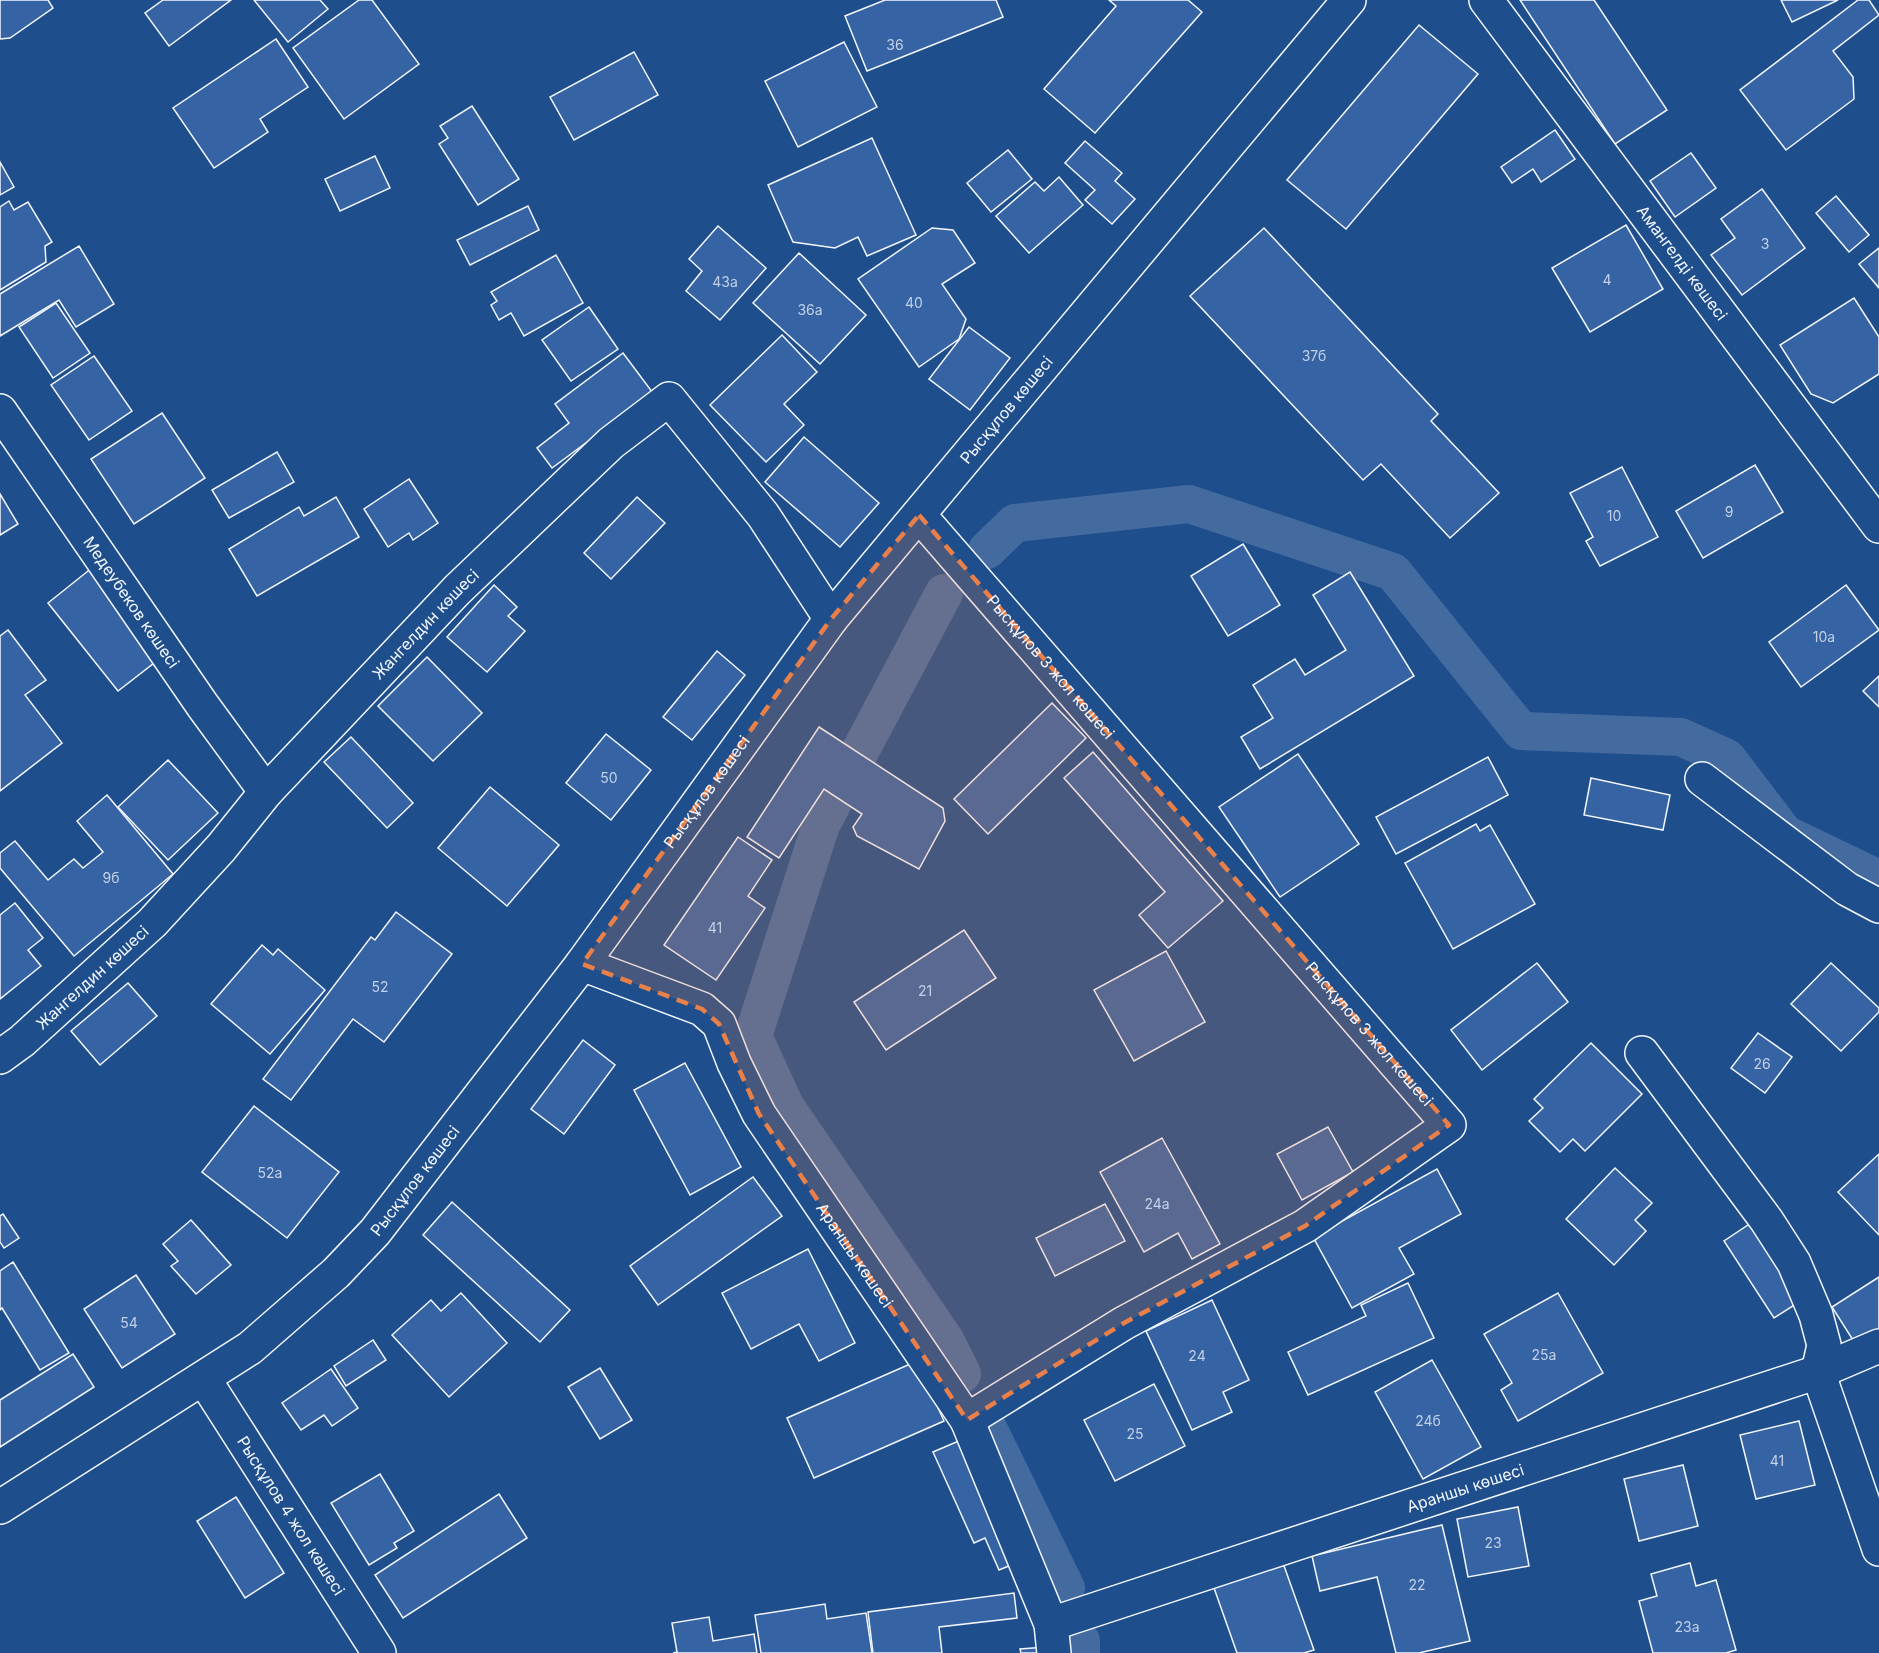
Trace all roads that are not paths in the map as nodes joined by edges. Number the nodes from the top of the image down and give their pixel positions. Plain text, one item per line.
1 (1486, 0) edge
2 (1344, 3) edge
3 (0, 411) edge
4 (919, 515) junction
5 (1879, 526) edge
6 (831, 619) junction
7 (1702, 779) dead end
8 (266, 792) junction
9 (1879, 906) edge
10 (582, 964) junction
11 (1641, 1053) dead end
12 (0, 1057) edge
13 (1879, 1346) edge
14 (1818, 1372) junction
15 (204, 1379) junction
16 (967, 1420) junction
17 (0, 1507) edge
18 (1879, 1549) edge
19 (1053, 1638) edge
20 (379, 1653) edge

1 - 5 street, Амангелді көшесі
2 - 4 street, Рысқұлов көшесі
3 - 8 street, Медеубеков көшесі
4 - 6 street, Рысқұлов көшесі
4 - 16 street, Рысқұлов 3 жол көшесі
6 - 8 street, Жангелдин көшесі
6 - 10 street, Рысқұлов көшесі
7 - 9 street
8 - 12 street, Жангелдин көшесі
10 - 15 street, Рысқұлов көшесі
10 - 16 street, Араншы көшесі
11 - 14 street
13 - 14 street, Араншы көшесі
14 - 18 street
14 - 19 street, Араншы көшесі
15 - 17 street, Рысқұлов көшесі
15 - 20 street, Рысқұлов 4 жол көшесі
16 - 19 street, Араншы көшесі

